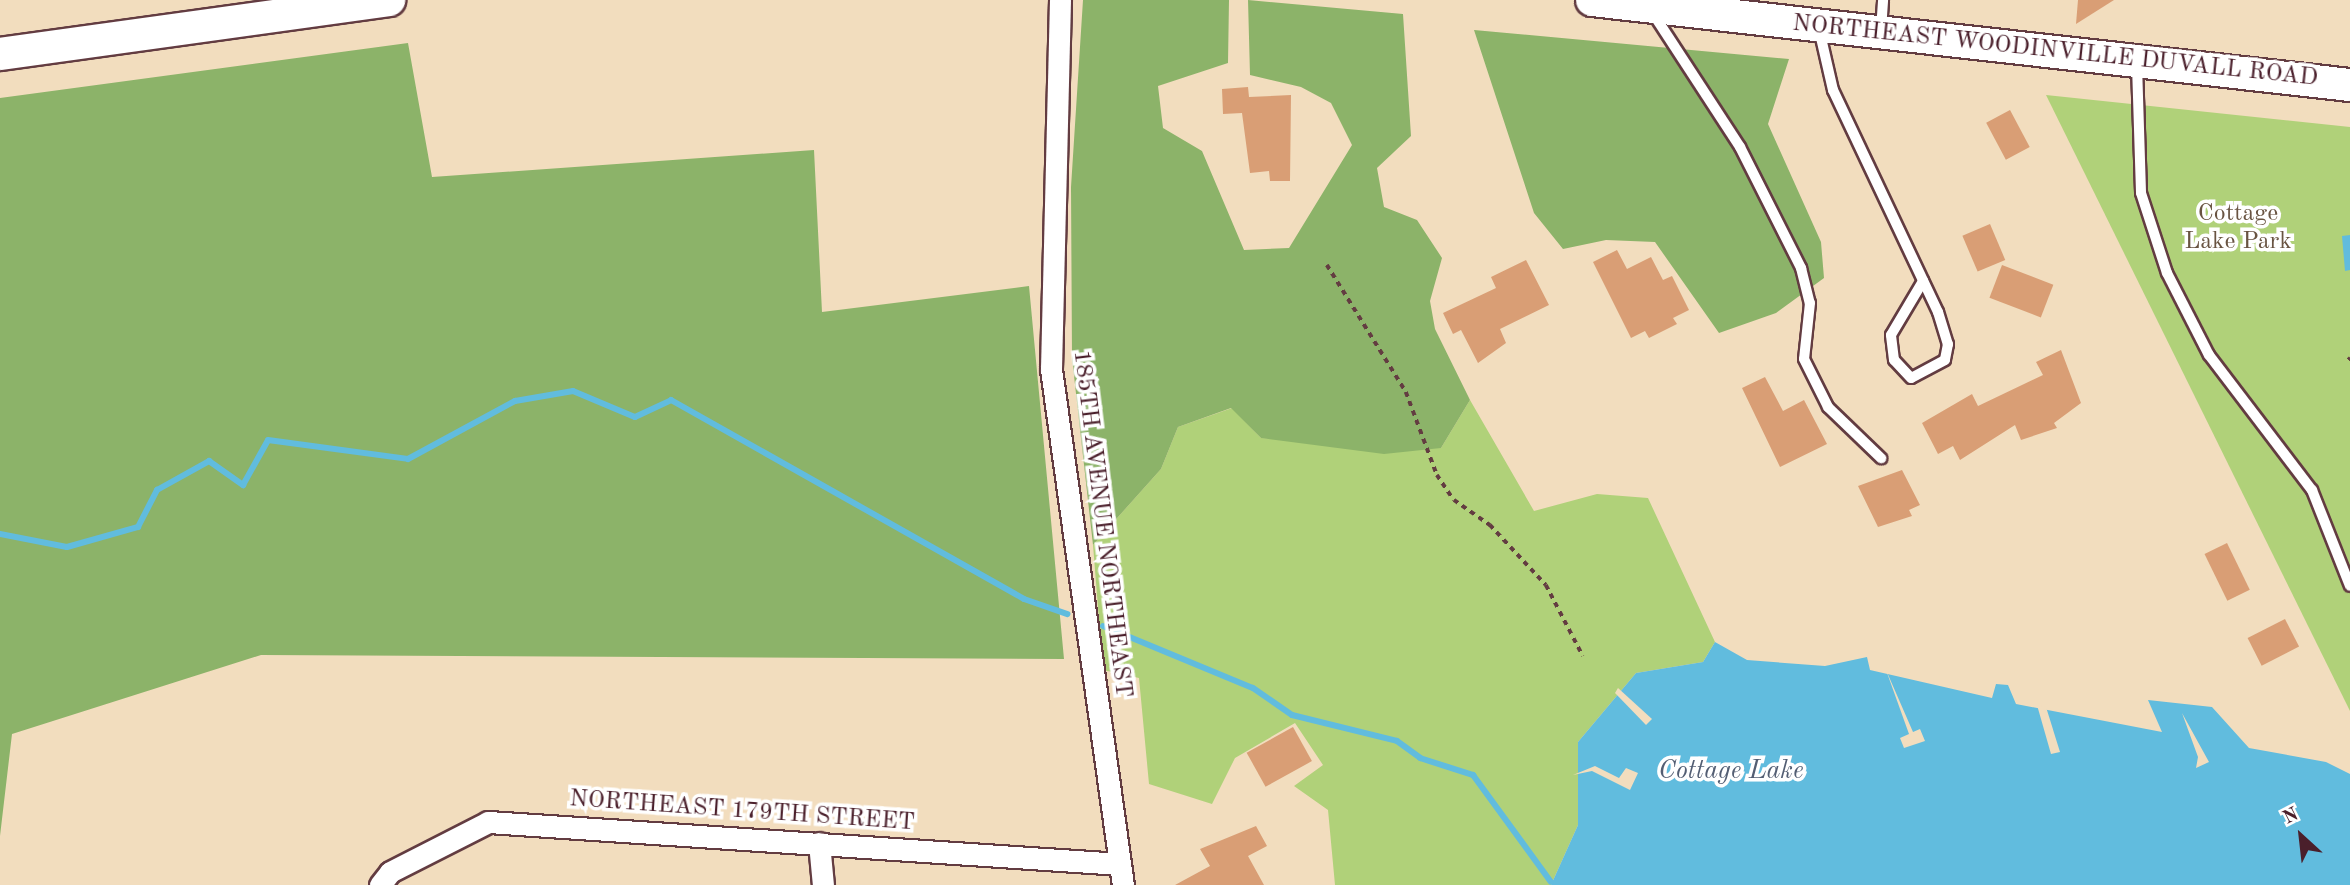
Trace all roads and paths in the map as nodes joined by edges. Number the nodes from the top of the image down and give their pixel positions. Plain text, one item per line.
1 (389, 0) edge
2 (1060, 0) edge
3 (1592, 0) edge
4 (1883, 0) edge
5 (1648, 6) junction
6 (1716, 7) edge
7 (1818, 26) junction
8 (1881, 33) junction
9 (0, 54) edge
10 (2137, 63) junction
11 (2350, 85) edge
12 (1327, 265) dead end
13 (1923, 281) junction
14 (1881, 458) dead end
15 (2350, 586) edge
16 (1583, 656) dead end
17 (819, 842) junction
18 (1121, 874) edge
19 (380, 885) edge
20 (822, 885) edge

1 - 9 main road
2 - 18 street, 185TH AVENUE NORTHEAST
3 - 5 main road, NORTHEAST WOODINVILLE DUVALL ROAD
4 - 8 lane
5 - 6 main road, NORTHEAST WOODINVILLE DUVALL ROAD
5 - 14 lane
6 - 7 main road, NORTHEAST WOODINVILLE DUVALL ROAD
7 - 8 main road, NORTHEAST WOODINVILLE DUVALL ROAD
7 - 13 lane
8 - 10 main road, NORTHEAST WOODINVILLE DUVALL ROAD
10 - 11 main road, NORTHEAST WOODINVILLE DUVALL ROAD
10 - 15 lane
12 - 16 path
13 - 13 lane
17 - 18 street, NORTHEAST 179TH STREET
17 - 19 street, NORTHEAST 179TH STREET
17 - 20 street

